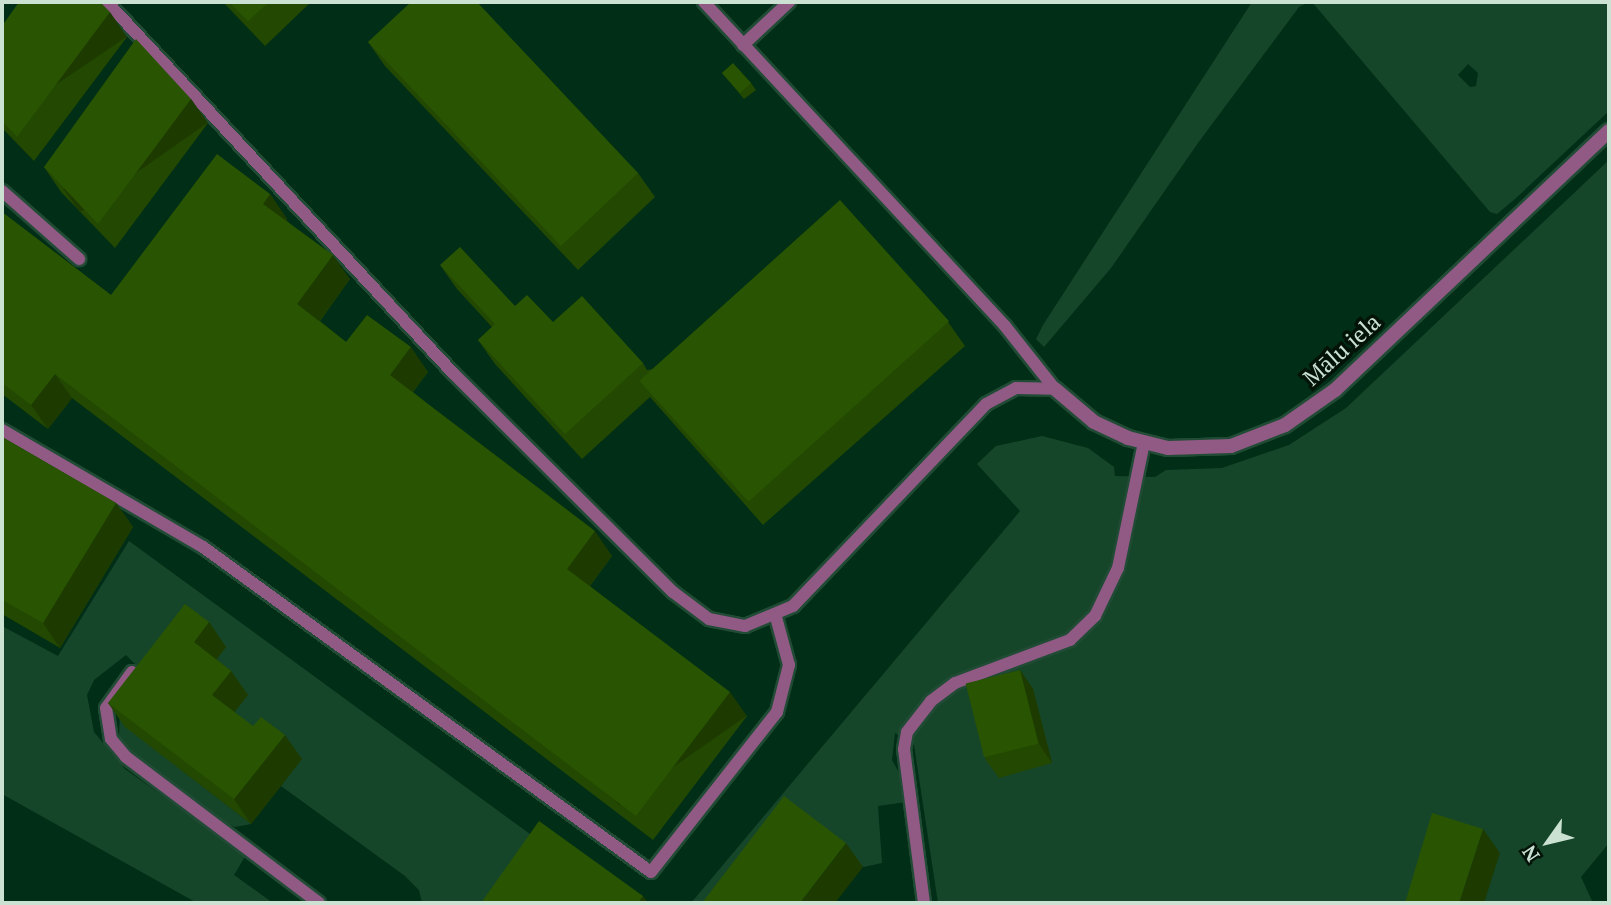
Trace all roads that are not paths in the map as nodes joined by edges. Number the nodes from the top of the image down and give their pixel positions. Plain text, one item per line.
1 (107, 2) edge
2 (704, 2) edge
3 (789, 2) edge
4 (743, 44) junction
5 (1609, 131) edge
6 (2, 191) edge
7 (79, 259) dead end
8 (1055, 389) junction
9 (2, 430) edge
10 (1144, 442) junction
11 (776, 617) junction
12 (132, 672) edge
13 (318, 903) edge
14 (924, 903) edge

1 - 11 lane
2 - 4 lane
3 - 4 lane
4 - 8 lane
5 - 10 street, Mālu iela
6 - 7 lane
8 - 10 street, Mālu iela
8 - 11 lane
9 - 11 lane
10 - 14 lane
12 - 13 lane

